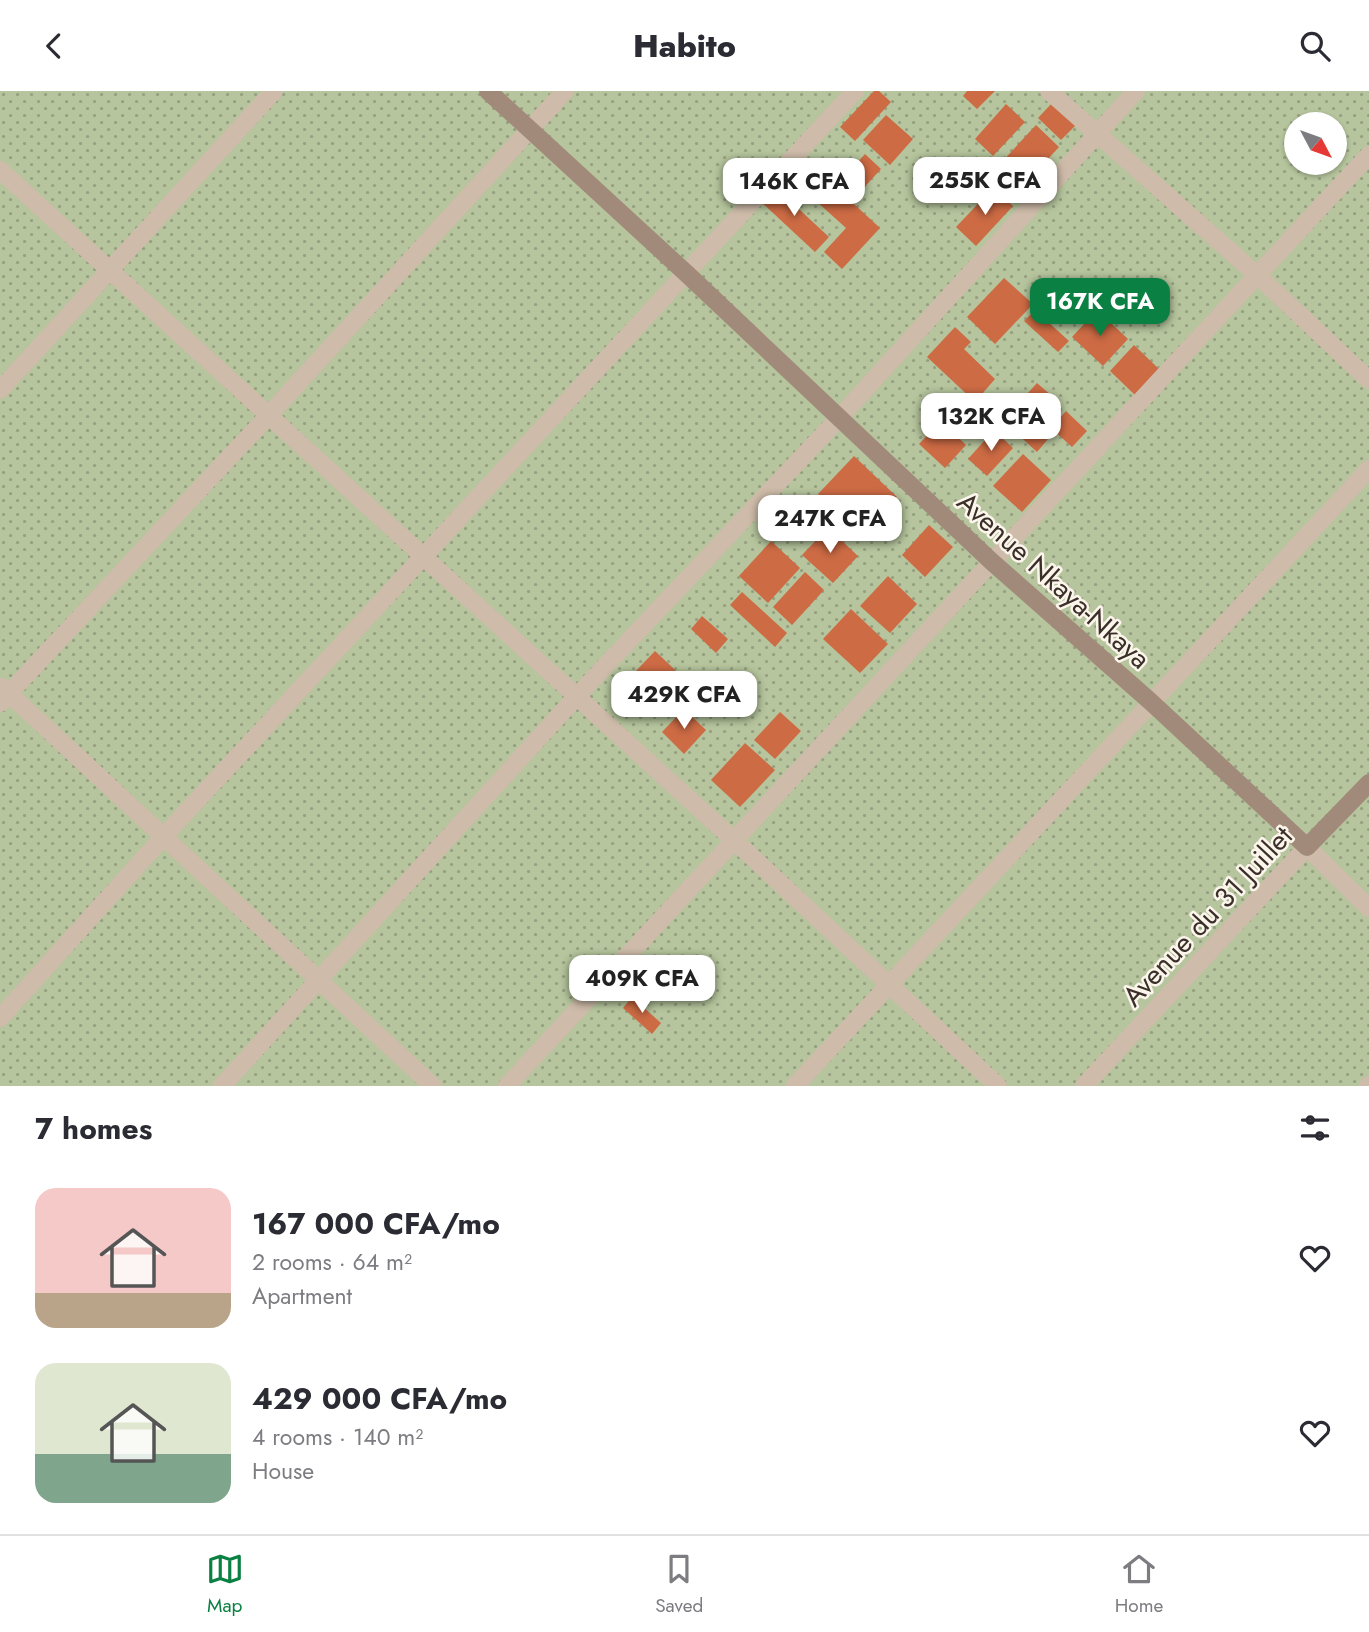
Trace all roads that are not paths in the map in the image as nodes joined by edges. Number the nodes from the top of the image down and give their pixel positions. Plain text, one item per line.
1 (274, 91) edge
2 (488, 91) edge
3 (565, 91) edge
4 (855, 91) edge
5 (1049, 91) edge
6 (1136, 91) edge
7 (529, 130) junction
8 (1097, 133) junction
9 (1369, 155) edge
10 (0, 170) edge
11 (112, 270) junction
12 (686, 273) junction
13 (1257, 275) junction
14 (1369, 380) edge
15 (0, 390) edge
16 (268, 415) junction
17 (839, 418) junction
18 (1369, 469) edge
19 (423, 557) junction
20 (991, 561) junction
21 (3, 694) edge
22 (577, 696) junction
23 (1151, 702) junction
24 (1369, 783) edge
25 (164, 836) junction
26 (736, 842) junction
27 (1307, 847) junction
28 (1369, 908) edge
29 (319, 981) junction
30 (888, 985) junction
31 (0, 1018) edge
32 (222, 1086) edge
33 (433, 1086) edge
34 (507, 1086) edge
35 (795, 1086) edge
36 (998, 1086) edge
37 (1084, 1086) edge

1 - 11 street
2 - 7 street, Avenue Nkaya-Nkaya
3 - 7 street
4 - 12 street
5 - 8 street
6 - 8 street
7 - 12 street, Avenue Nkaya-Nkaya
7 - 16 street
8 - 13 street
8 - 17 street
9 - 13 street
10 - 11 street
11 - 15 street
11 - 16 street
12 - 17 street, Avenue Nkaya-Nkaya
12 - 19 street
13 - 14 street
13 - 20 street
16 - 19 street
16 - 21 street
17 - 20 street, Avenue Nkaya-Nkaya
17 - 22 street
18 - 23 street
19 - 22 street
19 - 25 street
20 - 23 street, Avenue Nkaya-Nkaya
20 - 26 street
21 - 25 street
22 - 26 street
22 - 29 street
23 - 27 street, Avenue Nkaya-Nkaya
23 - 30 street
24 - 27 street, Avenue du 31 Juillet
25 - 29 street
25 - 31 street
26 - 30 street
26 - 34 street
27 - 28 street, Avenue Nkaya-Nkaya
27 - 37 street, Avenue du 31 Juillet
29 - 32 street
29 - 33 street
30 - 35 street
30 - 36 street

